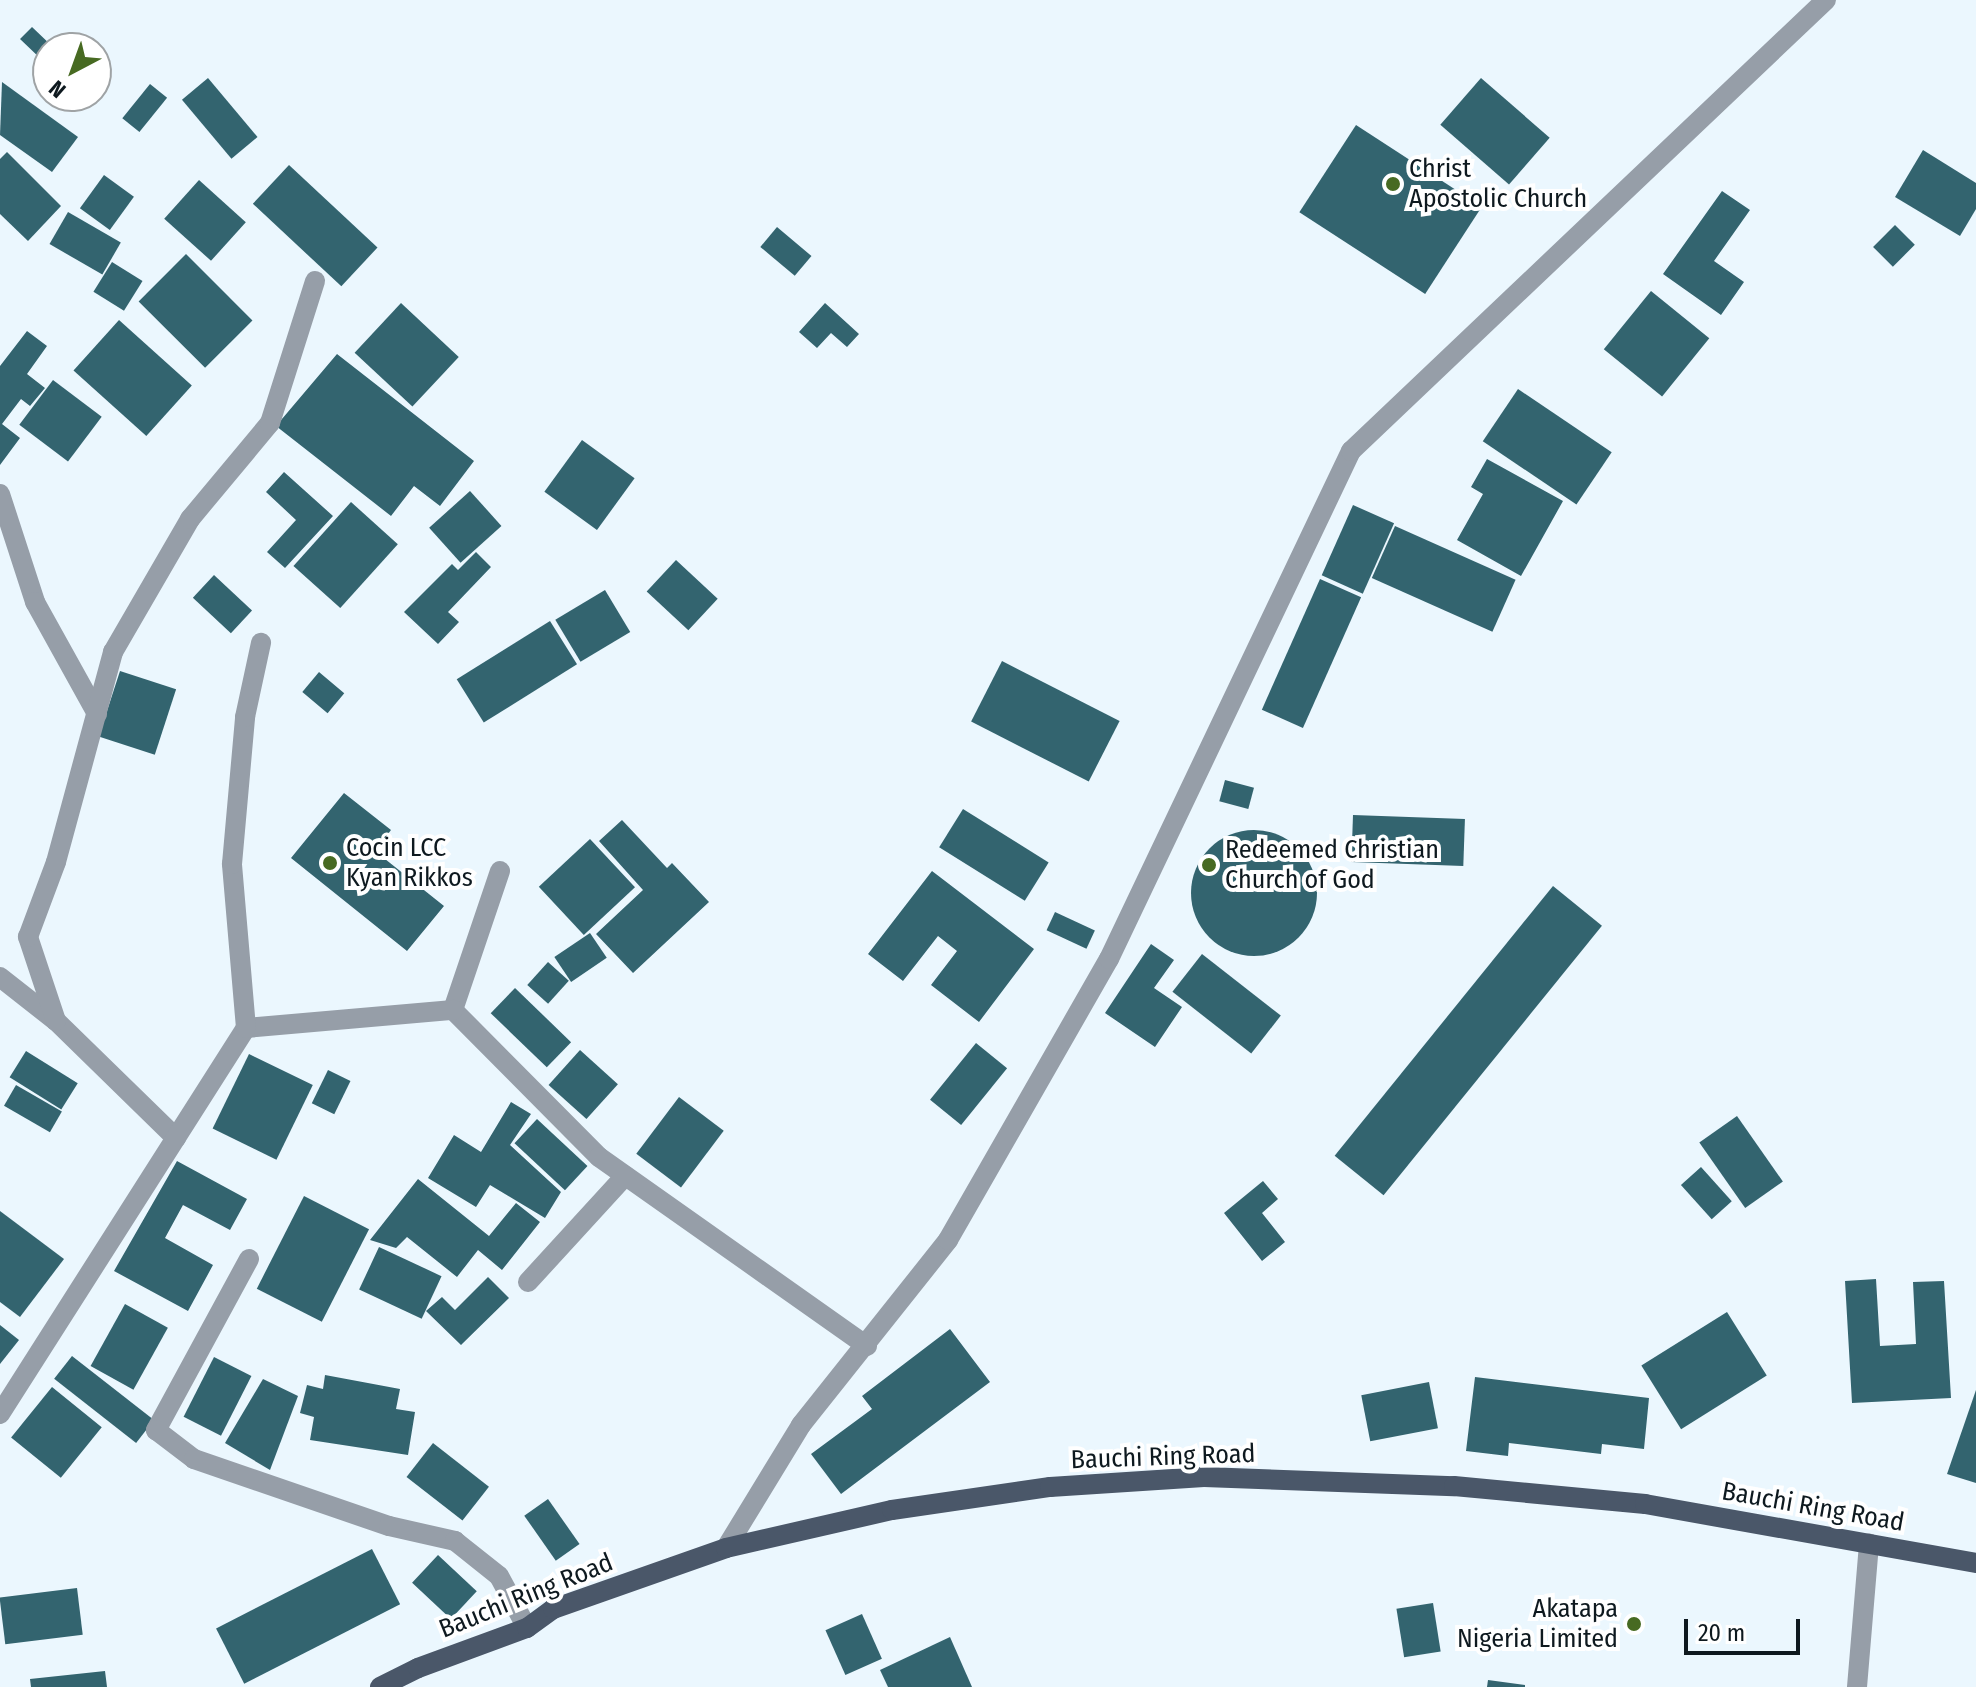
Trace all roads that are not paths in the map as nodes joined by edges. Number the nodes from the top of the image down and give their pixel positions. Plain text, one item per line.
1 (1826, 0) edge
2 (315, 281) dead end
3 (0, 494) edge
4 (261, 643) dead end
5 (97, 714) junction
6 (500, 871) dead end
7 (0, 977) edge
8 (453, 1010) junction
9 (56, 1021) junction
10 (246, 1028) junction
11 (176, 1138) junction
12 (625, 1176) junction
13 (249, 1259) dead end
14 (528, 1282) dead end
15 (867, 1346) junction
16 (0, 1414) edge
17 (1869, 1543) junction
18 (726, 1548) junction
19 (1976, 1563) edge
20 (527, 1628) junction
21 (380, 1687) edge
22 (1857, 1687) edge

1 - 15 street
2 - 5 street
3 - 5 street
4 - 10 street
5 - 9 street
6 - 8 street
7 - 9 street
8 - 10 street
8 - 12 street
9 - 11 street
10 - 11 street
11 - 16 street
12 - 14 street
12 - 15 street
13 - 20 street
15 - 18 street
17 - 18 main road, Bauchi Ring Road
17 - 19 main road, Bauchi Ring Road
17 - 22 street
18 - 20 main road, Bauchi Ring Road
20 - 21 main road, Bauchi Ring Road

